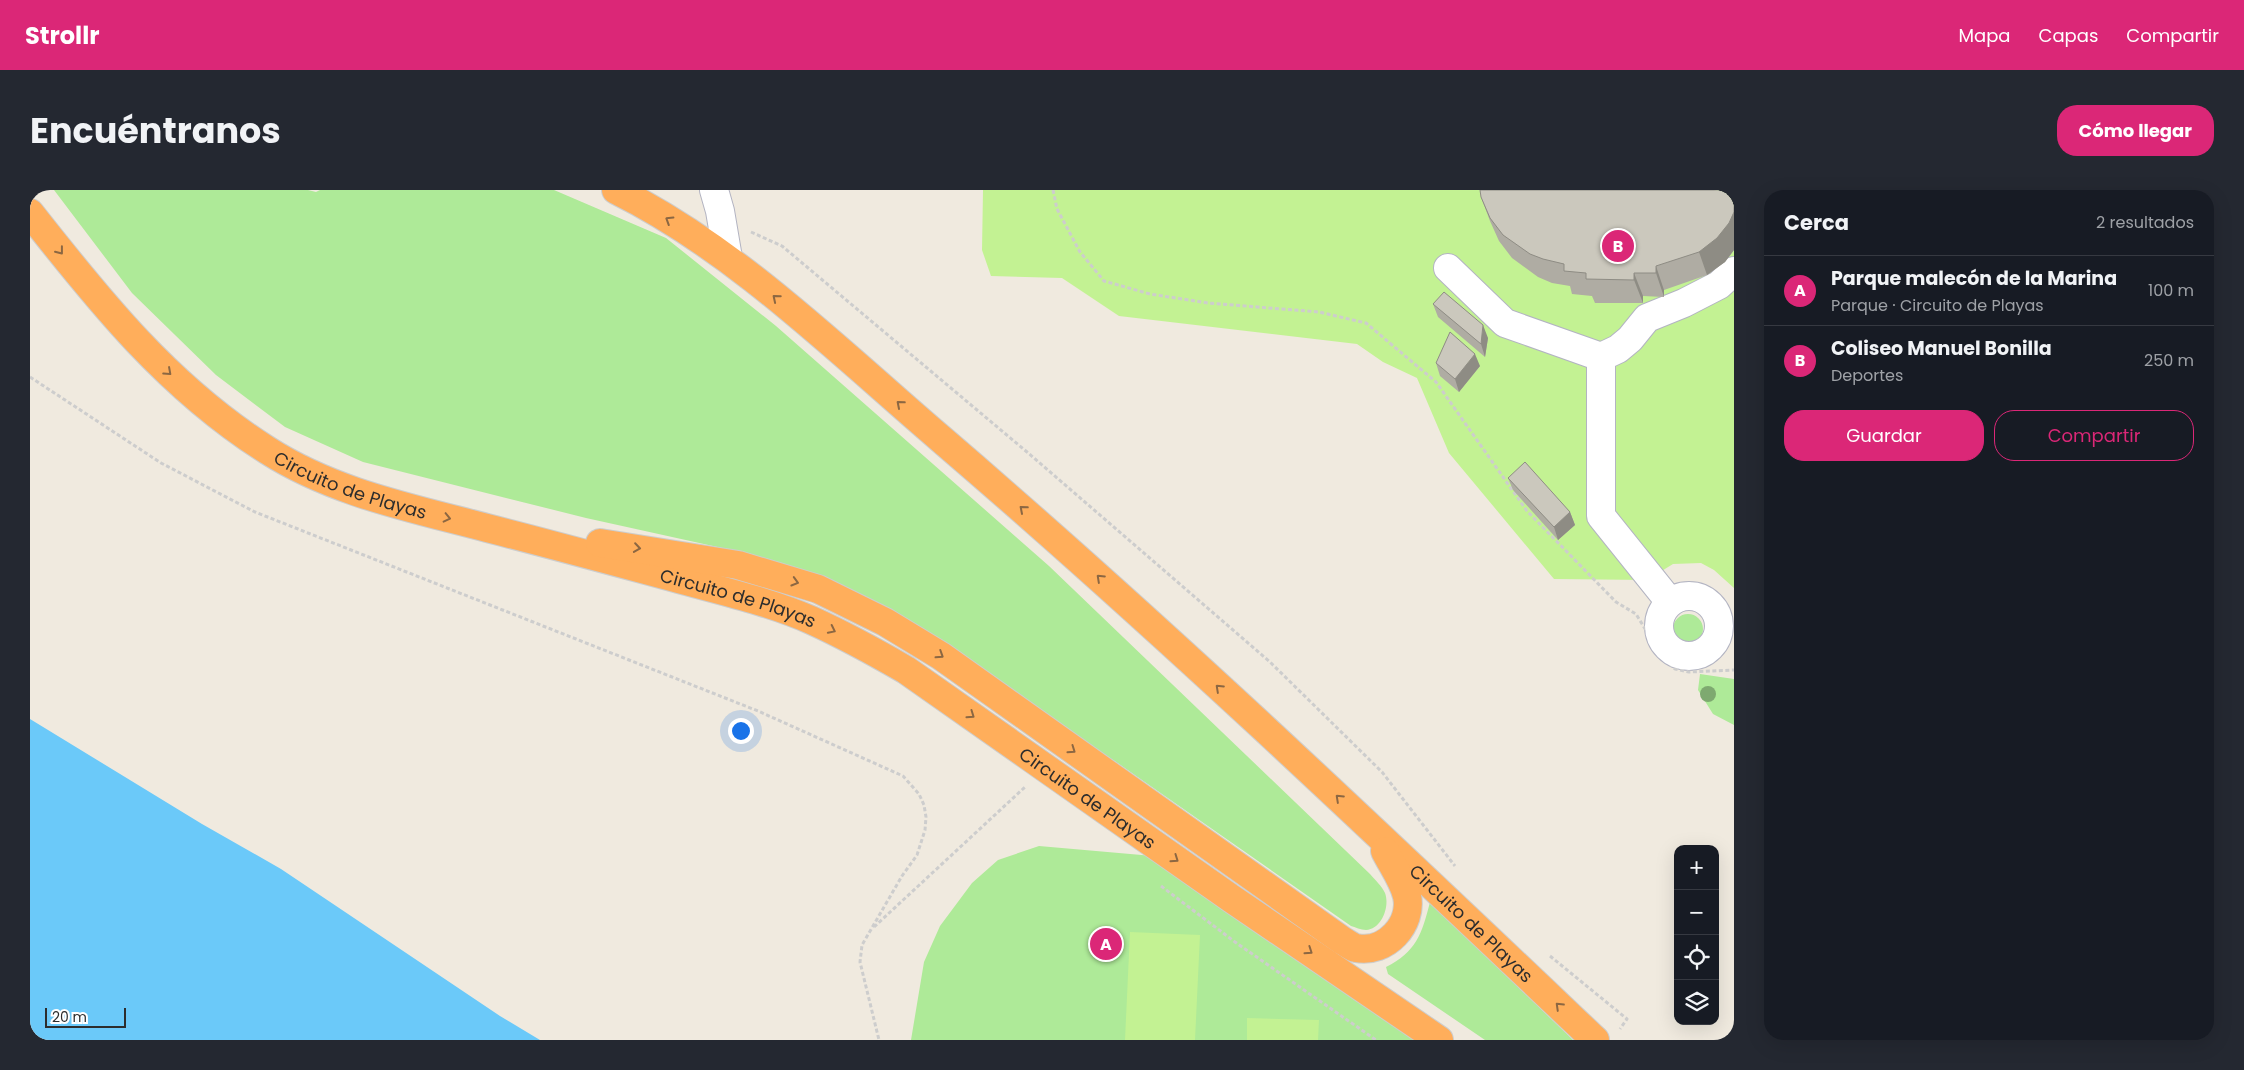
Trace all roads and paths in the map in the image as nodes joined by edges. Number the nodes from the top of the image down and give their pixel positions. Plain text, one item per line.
1 (616, 190) edge
2 (1053, 190) edge
3 (717, 201) edge
4 (30, 213) edge
5 (728, 258) junction
6 (1448, 268) dead end
7 (1734, 271) edge
8 (1601, 357) junction
9 (30, 377) edge
10 (484, 527) junction
11 (1670, 602) junction
12 (1724, 645) edge
13 (1734, 670) edge
14 (1028, 784) dead end
15 (1375, 831) junction
16 (1456, 868) dead end
17 (1158, 883) dead end
18 (870, 931) junction
19 (1560, 965) dead end
20 (1627, 1019) dead end
21 (879, 1040) edge
22 (1376, 1040) edge
23 (1439, 1040) edge
24 (1594, 1040) edge

5 -> 1 highway, Circuito de Playas
2 - 13 path
3 - 5 lane
3 - 16 path
4 -> 10 highway, Circuito de Playas
15 -> 5 highway, Circuito de Playas
6 - 8 lane
7 - 8 lane
8 - 11 lane
9 - 18 path
10 -> 15 highway
10 -> 23 highway, Circuito de Playas
11 - 12 lane
11 - 12 lane
14 - 18 path
24 -> 15 highway, Circuito de Playas
17 - 22 path
18 - 21 path
19 - 20 path

